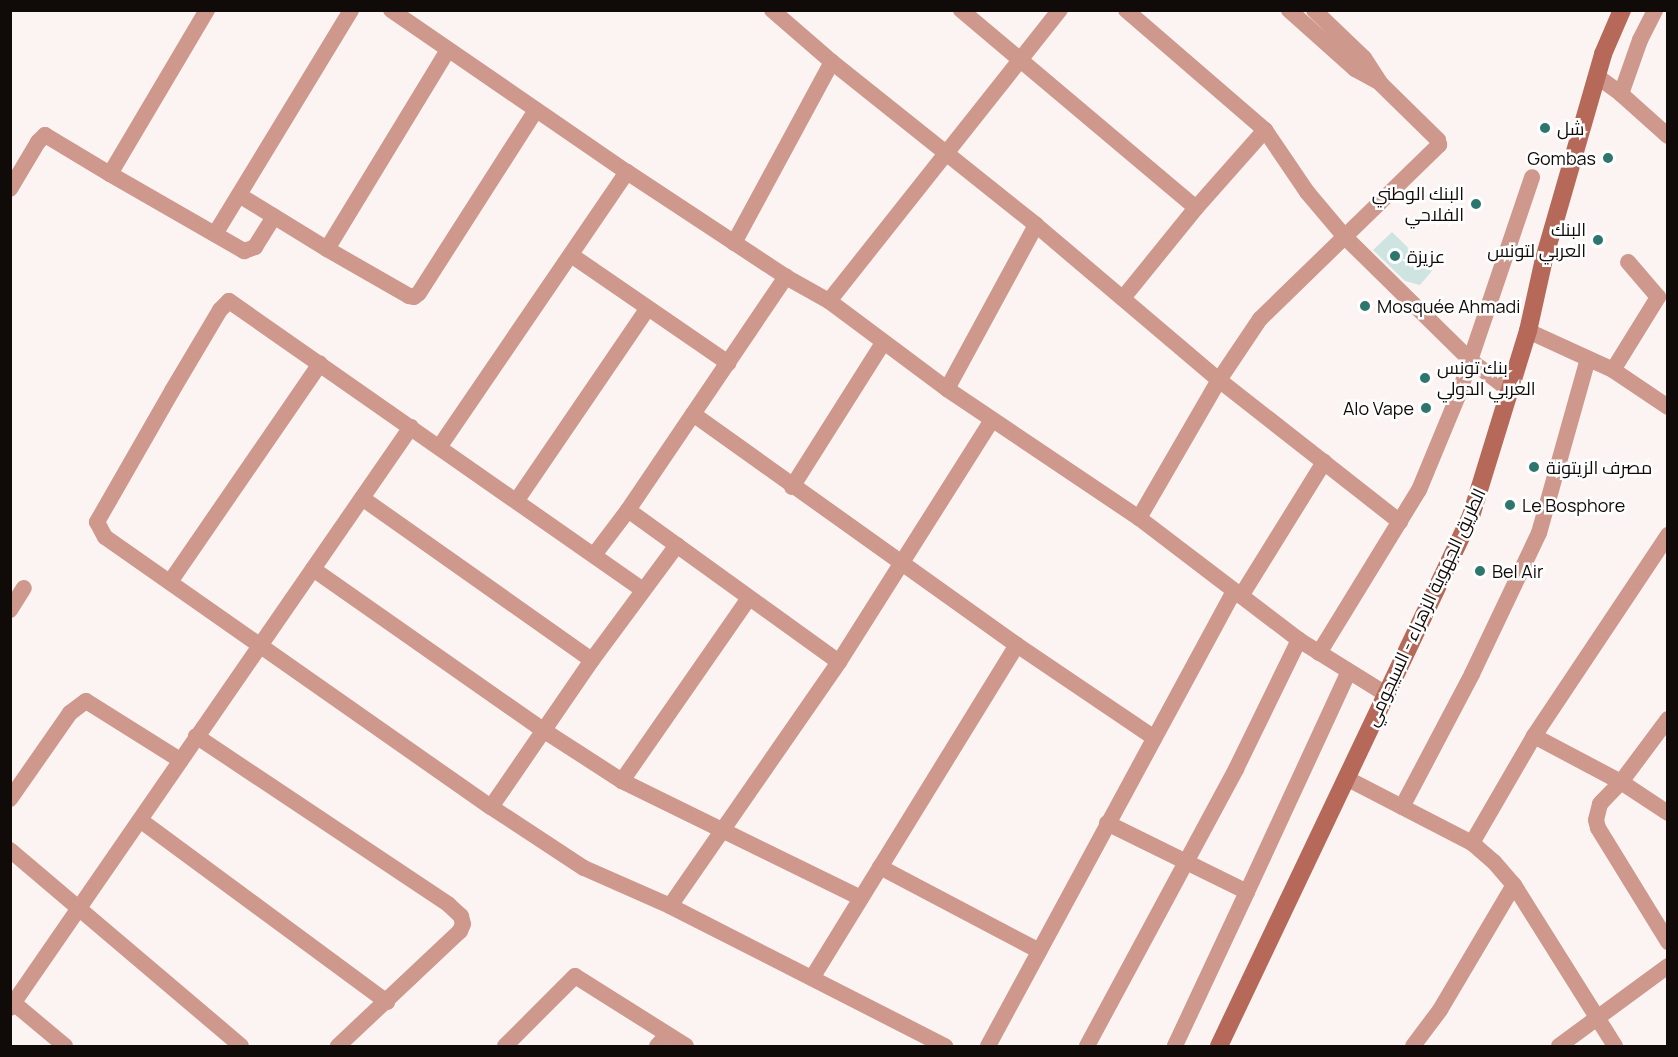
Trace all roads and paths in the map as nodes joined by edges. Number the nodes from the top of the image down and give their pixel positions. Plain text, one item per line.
1 (207, 10) edge
2 (351, 10) edge
3 (391, 10) edge
4 (772, 10) edge
5 (961, 10) edge
6 (1060, 10) edge
7 (1126, 10) edge
8 (1289, 10) edge
9 (1622, 10) edge
10 (1655, 10) edge
11 (1314, 11) edge
12 (1305, 25) junction
13 (448, 50) junction
14 (1019, 59) junction
15 (832, 62) junction
16 (1598, 77) junction
17 (1381, 84) junction
18 (1621, 94) junction
19 (536, 110) junction
20 (1265, 130) junction
21 (1668, 136) edge
22 (946, 152) junction
23 (627, 172) junction
24 (110, 174) junction
25 (1532, 177) dead end
26 (10, 189) edge
27 (239, 195) junction
28 (1196, 208) junction
29 (274, 217) junction
30 (1036, 225) junction
31 (215, 234) junction
32 (1345, 237) junction
33 (734, 243) junction
34 (327, 249) junction
35 (571, 255) junction
36 (1628, 262) dead end
37 (786, 277) junction
38 (1663, 291) edge
39 (1123, 298) junction
40 (829, 301) junction
41 (648, 308) junction
42 (1527, 331) junction
43 (883, 343) junction
44 (1588, 359) junction
45 (1470, 360) junction
46 (728, 363) junction
47 (320, 364) junction
48 (1613, 370) junction
49 (1219, 380) junction
50 (947, 389) junction
51 (1508, 389) junction
52 (1668, 407) edge
53 (693, 414) junction
54 (992, 420) junction
55 (411, 427) junction
56 (440, 446) junction
57 (1324, 462) junction
58 (792, 486) junction
59 (362, 498) junction
60 (517, 500) junction
61 (628, 510) junction
62 (1139, 518) junction
63 (1400, 522) junction
64 (1668, 535) edge
65 (677, 544) junction
66 (594, 555) junction
67 (902, 563) junction
68 (313, 569) junction
69 (170, 582) junction
70 (24, 588) dead end
71 (643, 590) junction
72 (1237, 593) junction
73 (749, 598) junction
74 (10, 610) edge
75 (1299, 640) junction
76 (260, 645) junction
77 (1017, 645) junction
78 (1319, 653) junction
79 (592, 660) junction
80 (839, 662) junction
81 (1348, 673) junction
82 (1384, 693) junction
83 (1668, 718) edge
84 (543, 730) junction
85 (196, 736) junction
86 (1534, 736) junction
87 (1153, 737) junction
88 (180, 760) junction
89 (1346, 778) junction
90 (622, 781) junction
91 (1621, 782) junction
92 (10, 799) edge
93 (491, 807) junction
94 (1402, 807) junction
95 (1668, 813) edge
96 (140, 820) junction
97 (1107, 823) junction
98 (721, 831) junction
99 (1472, 843) junction
100 (10, 850) edge
101 (1186, 862) junction
102 (880, 867) junction
103 (1514, 885) junction
104 (1247, 892) junction
105 (861, 898) junction
106 (670, 906) junction
107 (78, 909) junction
108 (1668, 942) edge
109 (1039, 951) junction
110 (1668, 966) edge
111 (812, 978) junction
112 (387, 1002) junction
113 (12, 1004) edge
114 (1597, 1017) junction
115 (662, 1041) edge
116 (65, 1047) edge
117 (242, 1047) edge
118 (338, 1047) edge
119 (505, 1047) edge
120 (686, 1047) edge
121 (945, 1047) edge
122 (988, 1047) edge
123 (1087, 1047) edge
124 (1175, 1047) edge
125 (1220, 1047) edge
126 (1413, 1047) edge
127 (1559, 1047) edge
128 (1615, 1047) edge

1 - 24 street
2 - 27 street
3 - 13 street
4 - 15 street
5 - 14 street
6 - 14 street
7 - 20 street
8 - 12 street
9 - 16 main road, الطريق الجهوية الزهراء - السيجومي
10 - 18 street
11 - 12 street
11 - 17 street
12 - 17 street
13 - 19 street
13 - 34 street
14 - 22 street
14 - 28 street
15 - 22 street
15 - 33 street
16 - 18 street
16 - 42 main road, الطريق الجهوية الزهراء - السيجومي
17 - 32 street
18 - 21 street
19 - 23 street
19 - 34 street
20 - 28 street
20 - 32 street
22 - 30 street
22 - 40 street
23 - 33 street
23 - 35 street
24 - 26 street
24 - 31 street
25 - 45 street
27 - 29 street
27 - 31 street
28 - 39 street
29 - 31 street
29 - 34 street
30 - 39 street
30 - 50 street
32 - 45 street
32 - 49 street
33 - 37 street
35 - 41 street
35 - 56 street
36 - 38 street
37 - 40 street
37 - 46 street
38 - 48 street
39 - 49 street
40 - 43 street
41 - 46 street
41 - 60 street
42 - 44 street
42 - 51 main road, الطريق الجهوية الزهراء - السيجومي
43 - 50 street
43 - 58 street
44 - 48 street
44 - 94 street
45 - 51 street
45 - 63 street
46 - 53 street
47 - 55 street
47 - 69 street
47 - 69 street
48 - 52 street
49 - 57 street
49 - 62 street
50 - 54 street
51 - 82 main road, الطريق الجهوية الزهراء - السيجومي
53 - 58 street
53 - 61 street
54 - 62 street
54 - 67 street
55 - 56 street
55 - 59 street
56 - 60 street
57 - 63 street
57 - 72 street
58 - 67 street
59 - 68 street
59 - 79 street
60 - 66 street
61 - 65 street
61 - 66 street
62 - 72 street
63 - 78 street
64 - 86 street
65 - 71 street
65 - 73 street
66 - 71 street
67 - 77 street
67 - 80 street
68 - 76 street
68 - 84 street
69 - 76 street
70 - 74 street
71 - 79 street
72 - 75 street
72 - 87 street
73 - 80 street
73 - 90 street
75 - 78 street
75 - 101 street
76 - 85 street
76 - 93 street
77 - 87 street
77 - 102 street
78 - 81 street
79 - 84 street
80 - 98 street
81 - 82 street
81 - 104 street
82 - 89 main road, الطريق الجهوية الزهراء - السيجومي
83 - 91 street
84 - 90 street
84 - 93 street
85 - 88 street
85 - 112 street
86 - 91 street
86 - 99 street
87 - 97 street
88 - 92 street
88 - 96 street
89 - 94 street
89 - 125 main road, الطريق الجهوية الزهراء - السيجومي
90 - 98 street
91 - 95 street
91 - 108 street
93 - 106 street
94 - 99 street
96 - 107 street
96 - 112 street
97 - 101 street
97 - 109 street
98 - 105 street
98 - 106 street
99 - 103 street
100 - 107 street
101 - 104 street
101 - 123 street
102 - 105 street
102 - 109 street
103 - 114 street
103 - 126 street
104 - 124 street
105 - 111 street
106 - 111 street
107 - 113 street
107 - 117 street
109 - 122 street
110 - 114 street
111 - 121 street
112 - 118 street
113 - 116 street
114 - 127 street
114 - 128 street
115 - 119 street
115 - 120 street

